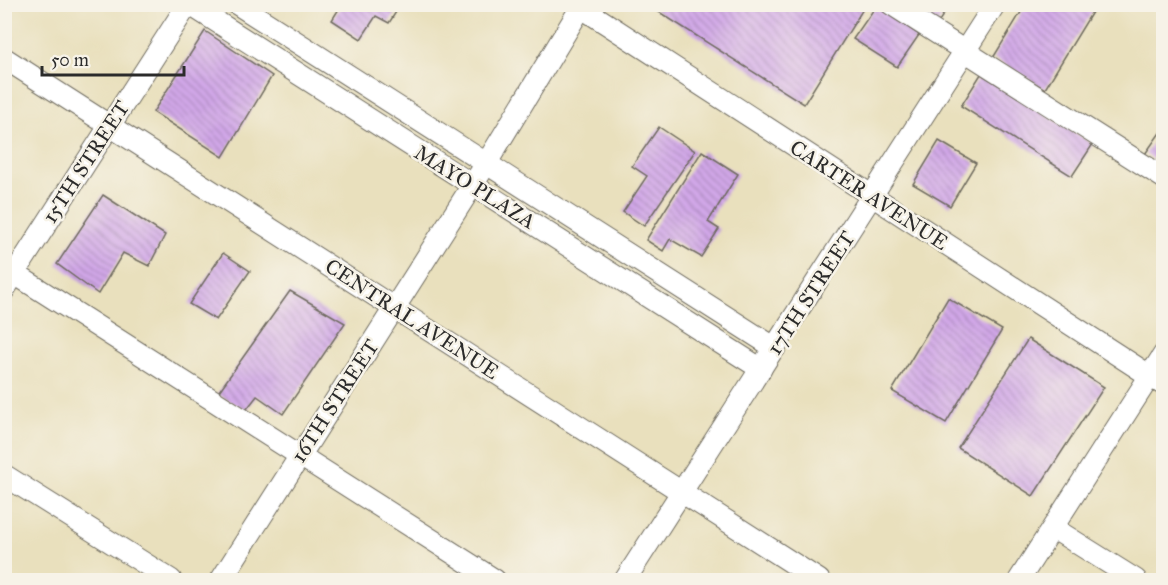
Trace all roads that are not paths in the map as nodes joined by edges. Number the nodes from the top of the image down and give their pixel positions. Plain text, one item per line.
1 (188, 4) edge
2 (237, 4) edge
3 (891, 4) edge
4 (995, 4) edge
5 (580, 6) edge
6 (963, 52) junction
7 (4, 58) edge
8 (109, 126) junction
9 (486, 164) junction
10 (1164, 178) edge
11 (472, 186) junction
12 (873, 198) junction
13 (10, 282) edge
14 (395, 308) junction
15 (775, 348) junction
16 (1164, 354) edge
17 (761, 369) junction
18 (1157, 380) edge
19 (301, 455) junction
20 (4, 475) edge
21 (681, 491) junction
22 (1053, 528) junction
23 (171, 580) edge
24 (221, 580) edge
25 (495, 580) edge
26 (625, 580) edge
27 (819, 580) edge
28 (1019, 580) edge
29 (1136, 580) edge

1 - 8 street, 15TH STREET
1 - 11 street, MAYO PLAZA
2 - 9 street, MAYO PLAZA
3 - 6 street
4 - 6 street, 17TH STREET
5 - 9 street, 16TH STREET
5 - 12 street, CARTER AVENUE
6 - 10 street
6 - 12 street, 17TH STREET
7 - 8 street, CENTRAL AVENUE
8 - 13 street, 15TH STREET
8 - 14 street, CENTRAL AVENUE
9 - 11 street, 16TH STREET
9 - 15 street, MAYO PLAZA
11 - 14 street, 16TH STREET
11 - 17 street, MAYO PLAZA
12 - 15 street, 17TH STREET
12 - 18 street, CARTER AVENUE
13 - 19 street
14 - 19 street, 16TH STREET
14 - 21 street, CENTRAL AVENUE
15 - 17 street, 17TH STREET
16 - 18 street
17 - 21 street, 17TH STREET
18 - 22 street
19 - 24 street, 16TH STREET
19 - 25 street
20 - 23 street
21 - 26 street, 17TH STREET
21 - 27 street, CENTRAL AVENUE
22 - 28 street
22 - 29 street

